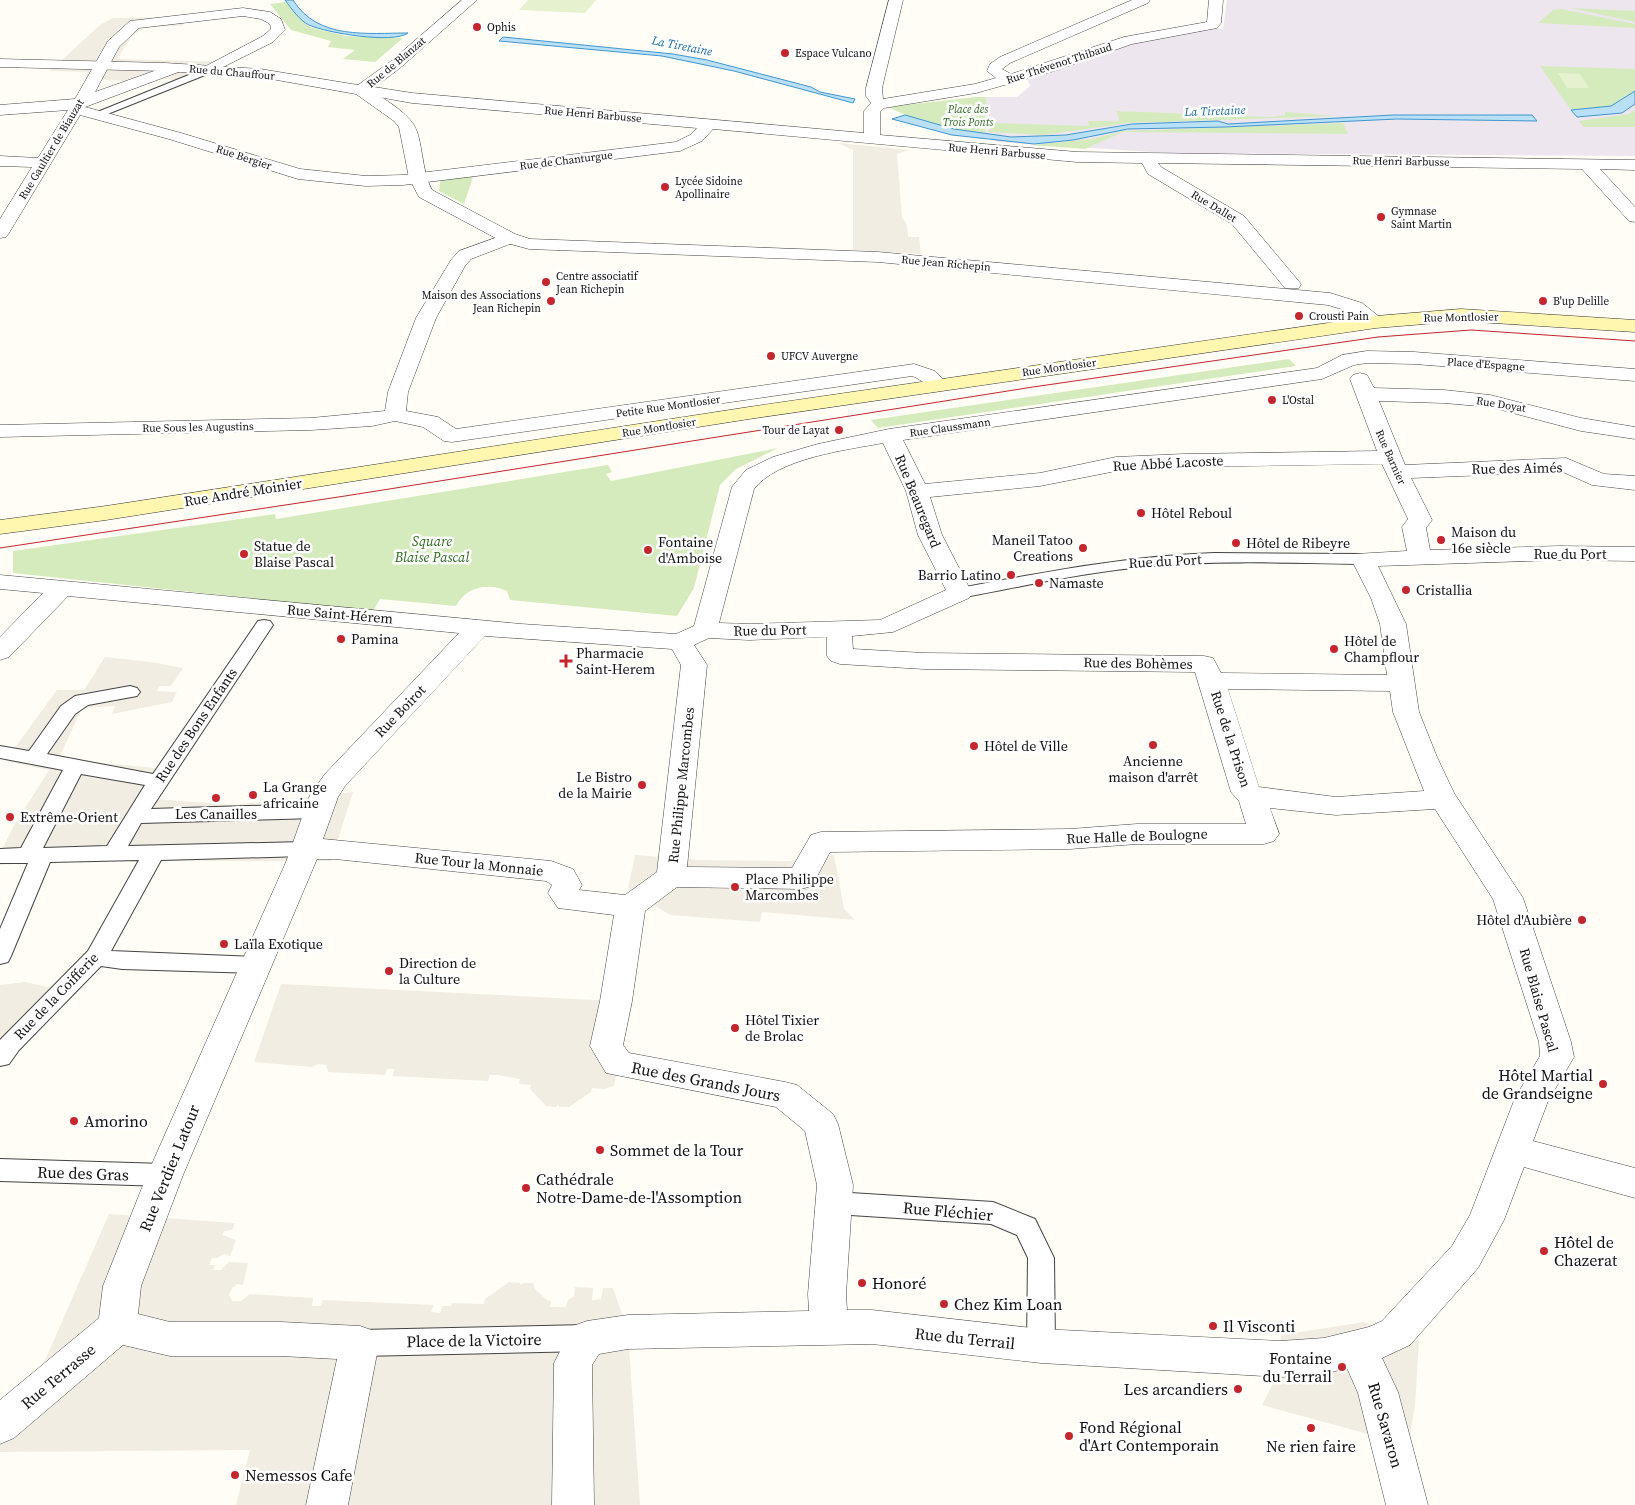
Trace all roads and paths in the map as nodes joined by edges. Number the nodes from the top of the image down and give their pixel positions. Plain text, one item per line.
1 (470, 0) edge
2 (896, 0) edge
3 (1143, 0) edge
4 (1216, 0) edge
5 (0, 63) edge
6 (101, 65) junction
7 (176, 68) junction
8 (210, 69) junction
9 (1011, 78) junction
10 (361, 90) junction
11 (879, 104) junction
12 (77, 106) junction
13 (0, 110) edge
14 (96, 115) junction
15 (708, 125) junction
16 (872, 140) junction
17 (1148, 159) junction
18 (0, 161) edge
19 (42, 163) junction
20 (1586, 164) junction
21 (1635, 164) edge
22 (417, 178) junction
23 (1635, 217) edge
24 (0, 233) edge
25 (509, 238) junction
26 (1292, 284) dead end
27 (1376, 322) junction
28 (1635, 326) edge
29 (1338, 364) junction
30 (1635, 375) edge
31 (939, 384) junction
32 (1365, 394) junction
33 (395, 415) junction
34 (0, 431) edge
35 (1635, 433) edge
36 (889, 436) junction
37 (486, 454) joint
38 (1394, 464) junction
39 (1633, 486) edge
40 (917, 491) junction
41 (0, 527) edge
42 (1635, 554) edge
43 (1363, 559) junction
44 (1420, 559) junction
45 (0, 582) edge
46 (61, 589) junction
47 (960, 593) junction
48 (264, 625) dead end
49 (478, 628) junction
50 (839, 629) junction
51 (705, 630) junction
52 (680, 642) junction
53 (0, 652) edge
54 (1212, 681) junction
55 (1401, 683) junction
56 (130, 692) dead end
57 (0, 752) edge
58 (34, 758) junction
59 (75, 766) junction
60 (161, 775) junction
61 (1252, 796) junction
62 (1443, 799) junction
63 (320, 803) junction
64 (140, 816) junction
65 (118, 854) junction
66 (152, 854) junction
67 (35, 855) junction
68 (0, 856) edge
69 (303, 856) junction
70 (671, 877) junction
71 (631, 906) junction
72 (0, 956) edge
73 (96, 957) junction
74 (257, 965) junction
75 (0, 1057) edge
76 (1514, 1150) junction
77 (0, 1170) edge
78 (165, 1175) junction
79 (1635, 1183) edge
80 (835, 1203) junction
81 (117, 1326) junction
82 (829, 1326) junction
83 (628, 1332) joint
84 (587, 1338) junction
85 (360, 1343) junction
86 (1041, 1346) junction
87 (1357, 1348) junction
88 (1302, 1357) joint
89 (0, 1425) edge
90 (328, 1505) edge
91 (572, 1505) edge
92 (1407, 1505) edge

1 - 10 street, Rue de Blanzat
2 - 11 street
3 - 9 street
4 - 9 street, Rue Thévenot Thibaud
5 - 6 street
6 - 7 street
6 - 8 street, Rue Gaultier de Biauzat
6 - 12 street, Rue Gaultier de Biauzat
7 - 8 street, Rue du Chauffour
7 - 12 street, Rue du Chauffour
8 - 10 street, Rue du Chauffour
8 - 14 street
9 - 11 street, Rue Thévenot Thibaud
10 - 15 street, Rue Henri Barbusse
10 - 22 street, Rue de Blanzat
11 - 16 street
12 - 13 street
12 - 14 street, Rue Bergier
12 - 19 street, Rue Gaultier de Biauzat
14 - 22 street, Rue Bergier
15 - 16 street, Rue Henri Barbusse
15 - 22 street, Rue de Chanturgue
16 - 17 street, Rue Henri Barbusse
17 - 20 street, Rue Henri Barbusse
17 - 26 street, Rue Dallet
18 - 19 street
19 - 24 street, Rue Gaultier de Biauzat
20 - 21 street, Rue Henri Barbusse
20 - 23 street
22 - 25 street
25 - 27 street, Rue Jean Richepin
25 - 33 street
27 - 28 main road, Rue Montlosier
27 - 31 main road, Rue Montlosier
29 - 30 street, Place d'Espagne
29 - 32 street, Rue Barnier
29 - 36 street, Rue Claussmann
31 - 33 street, Petite Rue Montlosier
31 - 37 main road, Rue Montlosier
32 - 35 street, Rue Doyat
32 - 38 street, Rue Barnier
33 - 34 street, Rue Sous les Augustins
36 - 40 street, Rue Beauregard
36 - 51 street, Rue Claussmann
37 - 41 main road, Rue André Moinier
38 - 39 street, Rue des Aimés
38 - 40 street, Rue Abbé Lacoste
38 - 44 street, Rue Barnier
40 - 47 street, Rue Beauregard
42 - 44 street, Rue du Port
43 - 44 street, Rue du Port
43 - 47 street, Rue du Port
43 - 55 street, Rue Blaise Pascal
45 - 46 street, Rue Saint-Hérem
46 - 49 street, Rue Saint-Hérem
46 - 53 street
47 - 50 street, Rue du Port
48 - 60 street, Rue des Bons Enfants
49 - 52 street, Rue Saint-Hérem
49 - 63 street, Rue Boirot
50 - 51 street, Rue du Port
50 - 54 street, Rue des Bohèmes
51 - 52 street
52 - 70 street, Rue Philippe Marcombes
54 - 55 street
54 - 61 street, Rue de la Prison
55 - 62 street, Rue Blaise Pascal
56 - 58 street
57 - 58 street
58 - 59 street
59 - 60 street
59 - 67 street
60 - 64 street, Rue des Bons Enfants
61 - 62 street
61 - 70 street, Rue Halle de Boulogne
62 - 76 street, Rue Blaise Pascal
63 - 64 street
63 - 69 street, Rue Verdier Latour
64 - 65 street, Rue des Bons Enfants
65 - 66 street
65 - 67 street
66 - 69 street
66 - 73 street, Rue de la Coifferie
67 - 68 street
67 - 72 street
69 - 71 street, Rue Tour la Monnaie
69 - 74 street, Rue Verdier Latour
70 - 71 street, Rue Philippe Marcombes
71 - 80 street, Rue des Grands Jours
73 - 74 street
73 - 75 street, Rue de la Coifferie
74 - 78 street, Rue Verdier Latour
76 - 79 street
76 - 87 street, Rue Blaise Pascal
77 - 78 street, Rue des Gras
78 - 81 street, Rue Verdier Latour
80 - 82 street, Rue des Grands Jours
80 - 86 street, Rue Fléchier
81 - 85 street, Place de la Victoire
81 - 89 street, Rue Terrasse
82 - 83 street, Rue du Terrail
82 - 86 street, Rue du Terrail
83 - 84 street, Place de la Victoire
84 - 85 street, Place de la Victoire
84 - 91 street
85 - 90 street
86 - 88 street, Rue du Terrail
87 - 88 street, Rue Blaise Pascal
87 - 92 street, Rue Savaron

